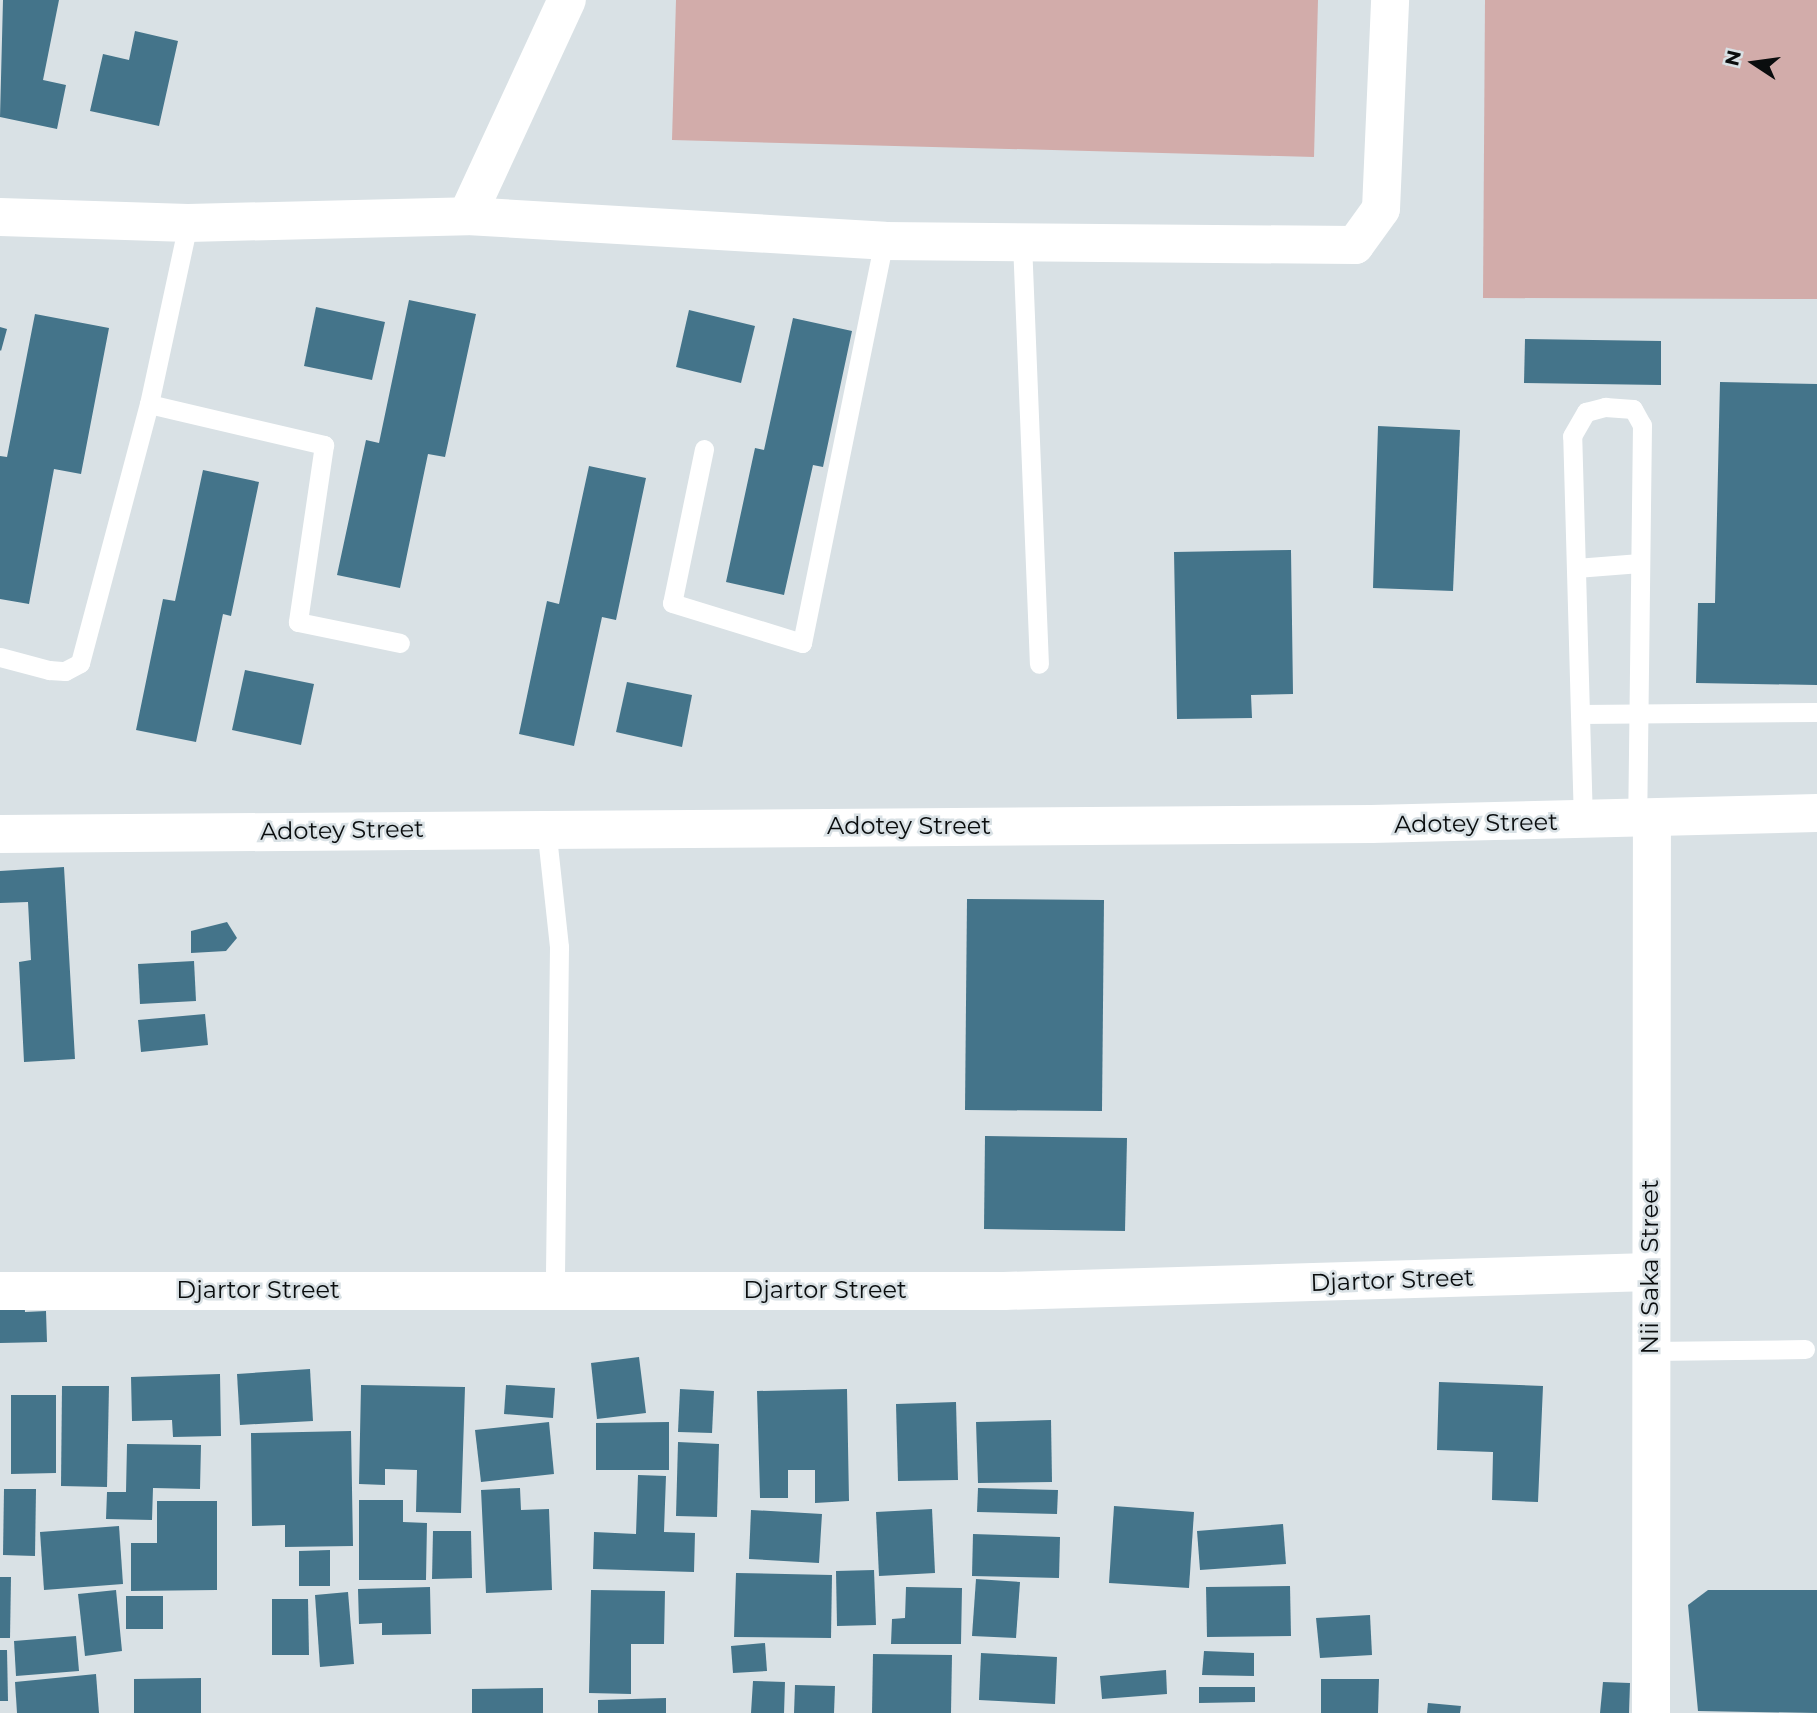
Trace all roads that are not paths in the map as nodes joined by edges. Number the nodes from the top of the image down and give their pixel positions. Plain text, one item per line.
1 (567, 0) edge
2 (1390, 0) edge
3 (467, 216) junction
4 (0, 217) edge
5 (188, 223) junction
6 (884, 240) junction
7 (1022, 242) junction
8 (149, 404) junction
9 (704, 449) dead end
10 (1640, 563) junction
11 (1576, 568) junction
12 (400, 643) dead end
13 (0, 657) edge
14 (1039, 664) dead end
15 (1638, 712) junction
16 (1817, 712) edge
17 (1580, 714) junction
18 (1817, 813) edge
19 (1644, 821) junction
20 (1583, 822) junction
21 (545, 827) junction
22 (0, 834) edge
23 (1650, 1272) junction
24 (555, 1290) junction
25 (0, 1291) edge
26 (1805, 1349) dead end
27 (1650, 1351) junction
28 (1651, 1713) edge

1 - 3 street
2 - 7 street
3 - 5 street
3 - 6 street
4 - 5 street
5 - 8 lane
6 - 7 street
6 - 9 lane
7 - 14 lane
8 - 12 lane
8 - 13 lane
10 - 11 lane
10 - 11 lane
10 - 15 lane
11 - 17 lane
15 - 16 lane
15 - 17 lane
15 - 19 lane
17 - 20 lane
18 - 19 street, Adotey Street
19 - 20 street, Adotey Street
19 - 23 street, Nii Saka Street
20 - 21 street, Adotey Street
21 - 22 street, Adotey Street
21 - 24 lane
23 - 24 street, Djartor Street
23 - 27 street, Nii Saka Street
24 - 25 street, Djartor Street
26 - 27 lane
27 - 28 street, Nii Saka Street

